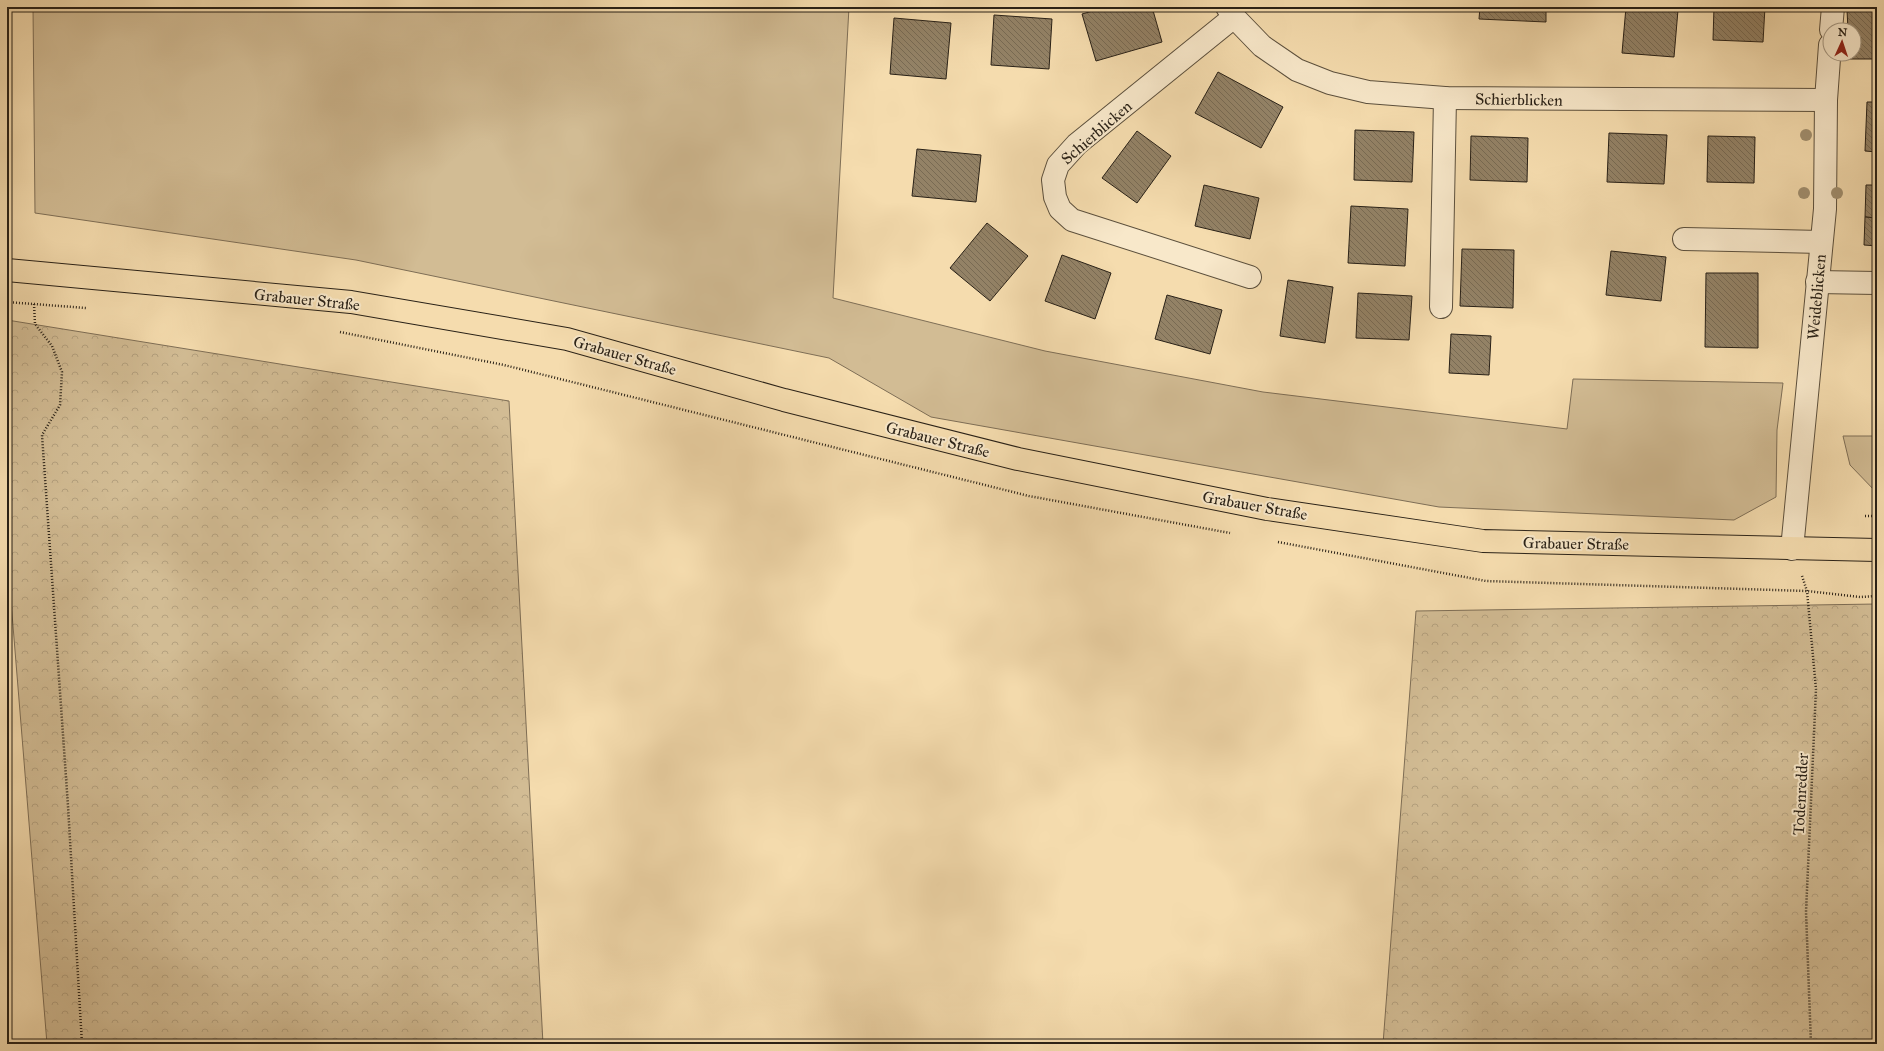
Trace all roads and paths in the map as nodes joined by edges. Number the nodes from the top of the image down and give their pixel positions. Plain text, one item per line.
1 (1833, 7) edge
2 (1231, 12) edge
3 (1832, 22) edge
4 (1829, 62) edge
5 (1445, 98) junction
6 (1826, 100) junction
7 (1684, 239) dead end
8 (1821, 242) junction
9 (7, 270) edge
10 (1250, 277) dead end
11 (1817, 282) junction
12 (1877, 283) edge
13 (34, 304) dead end
14 (1441, 307) dead end
15 (1865, 516) dead end
16 (1877, 516) edge
17 (1792, 549) junction
18 (1877, 550) edge
19 (82, 1044) edge
20 (1811, 1044) edge

1 - 3 street
2 - 5 street, Schierblicken
2 - 10 street, Schierblicken
4 - 6 street, Weideblicken
5 - 6 street, Schierblicken
5 - 14 street
6 - 8 street, Weideblicken
7 - 8 street
8 - 11 street, Weideblicken
9 - 17 main road, Grabauer Straße
11 - 12 street
11 - 17 street, Weideblicken
13 - 19 path
15 - 16 path
17 - 18 main road, Grabauer Straße
17 - 20 path, Todenredder

